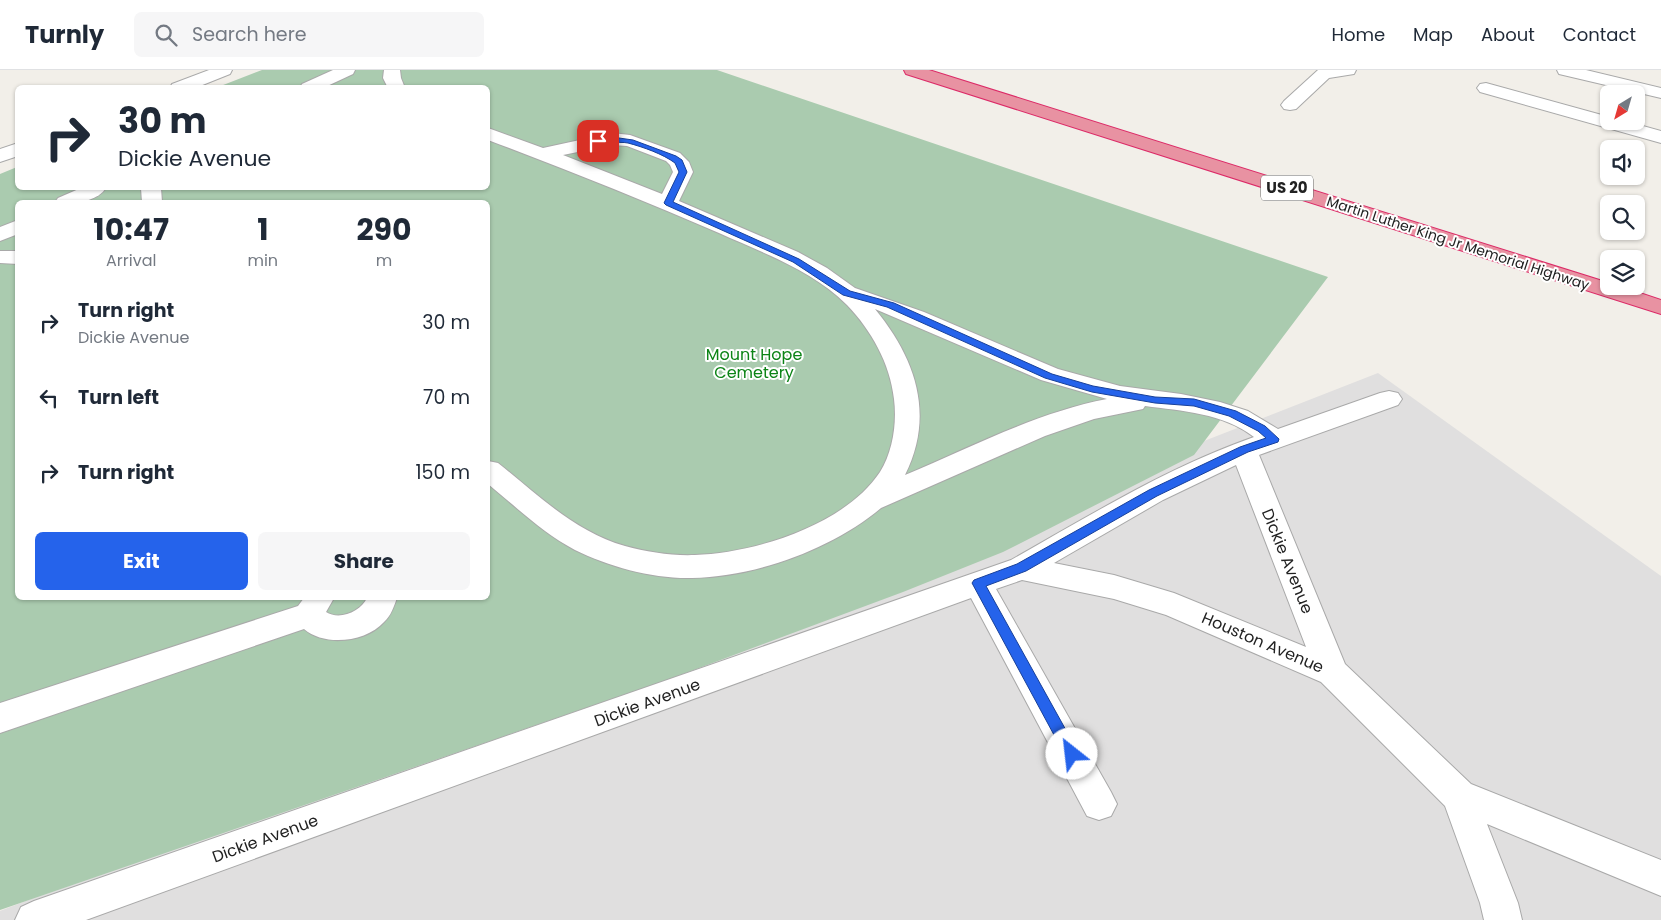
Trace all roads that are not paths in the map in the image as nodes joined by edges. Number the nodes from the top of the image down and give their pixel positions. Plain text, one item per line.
1 (224, 70) edge
2 (347, 70) edge
3 (392, 70) edge
4 (912, 70) edge
5 (957, 70) edge
6 (1348, 70) edge
7 (1565, 70) edge
8 (186, 85) edge
9 (314, 85) edge
10 (396, 85) edge
11 (1486, 88) dead end
12 (1661, 93) edge
13 (1290, 105) dead end
14 (490, 135) edge
15 (1661, 137) edge
16 (15, 150) edge
17 (543, 154) junction
18 (0, 156) edge
19 (92, 190) edge
20 (69, 200) edge
21 (668, 203) junction
22 (15, 228) edge
23 (0, 235) edge
24 (1523, 244) dead end
25 (0, 257) edge
26 (15, 258) edge
27 (1645, 282) edge
28 (1661, 287) edge
29 (847, 293) junction
30 (1661, 307) edge
31 (1389, 399) dead end
32 (1155, 400) junction
33 (1274, 439) junction
34 (1244, 450) junction
35 (490, 472) edge
36 (870, 502) junction
37 (1022, 568) junction
38 (978, 583) junction
39 (382, 600) edge
40 (314, 606) edge
41 (1332, 672) junction
42 (0, 718) edge
43 (1459, 796) junction
44 (1099, 804) dead end
45 (1661, 878) edge
46 (34, 920) edge
47 (1503, 920) edge

1 - 8 street
2 - 9 street
3 - 10 street
4 - 30 highway, Martin Luther King Jr Memorial Highway / US 20
5 - 24 highway, Martin Luther King Jr Memorial Highway / US 20
6 - 13 street
7 - 12 street
11 - 15 street
14 - 17 street
16 - 18 street
17 - 21 street
17 - 21 street
19 - 20 street
21 - 29 street
22 - 23 street
25 - 26 street
27 - 28 highway
29 - 32 street
29 - 36 street
31 - 33 street, Dickie Avenue
32 - 33 street
32 - 36 street
33 - 34 street, Dickie Avenue
34 - 37 street, Dickie Avenue
34 - 41 street, Dickie Avenue
35 - 36 street
37 - 38 street, Dickie Avenue
37 - 41 street, Houston Avenue
38 - 44 street
38 - 46 street, Dickie Avenue
39 - 40 street
40 - 42 street
41 - 43 street, Houston Avenue
43 - 45 street, Houston Avenue
43 - 47 street, Houston Avenue

